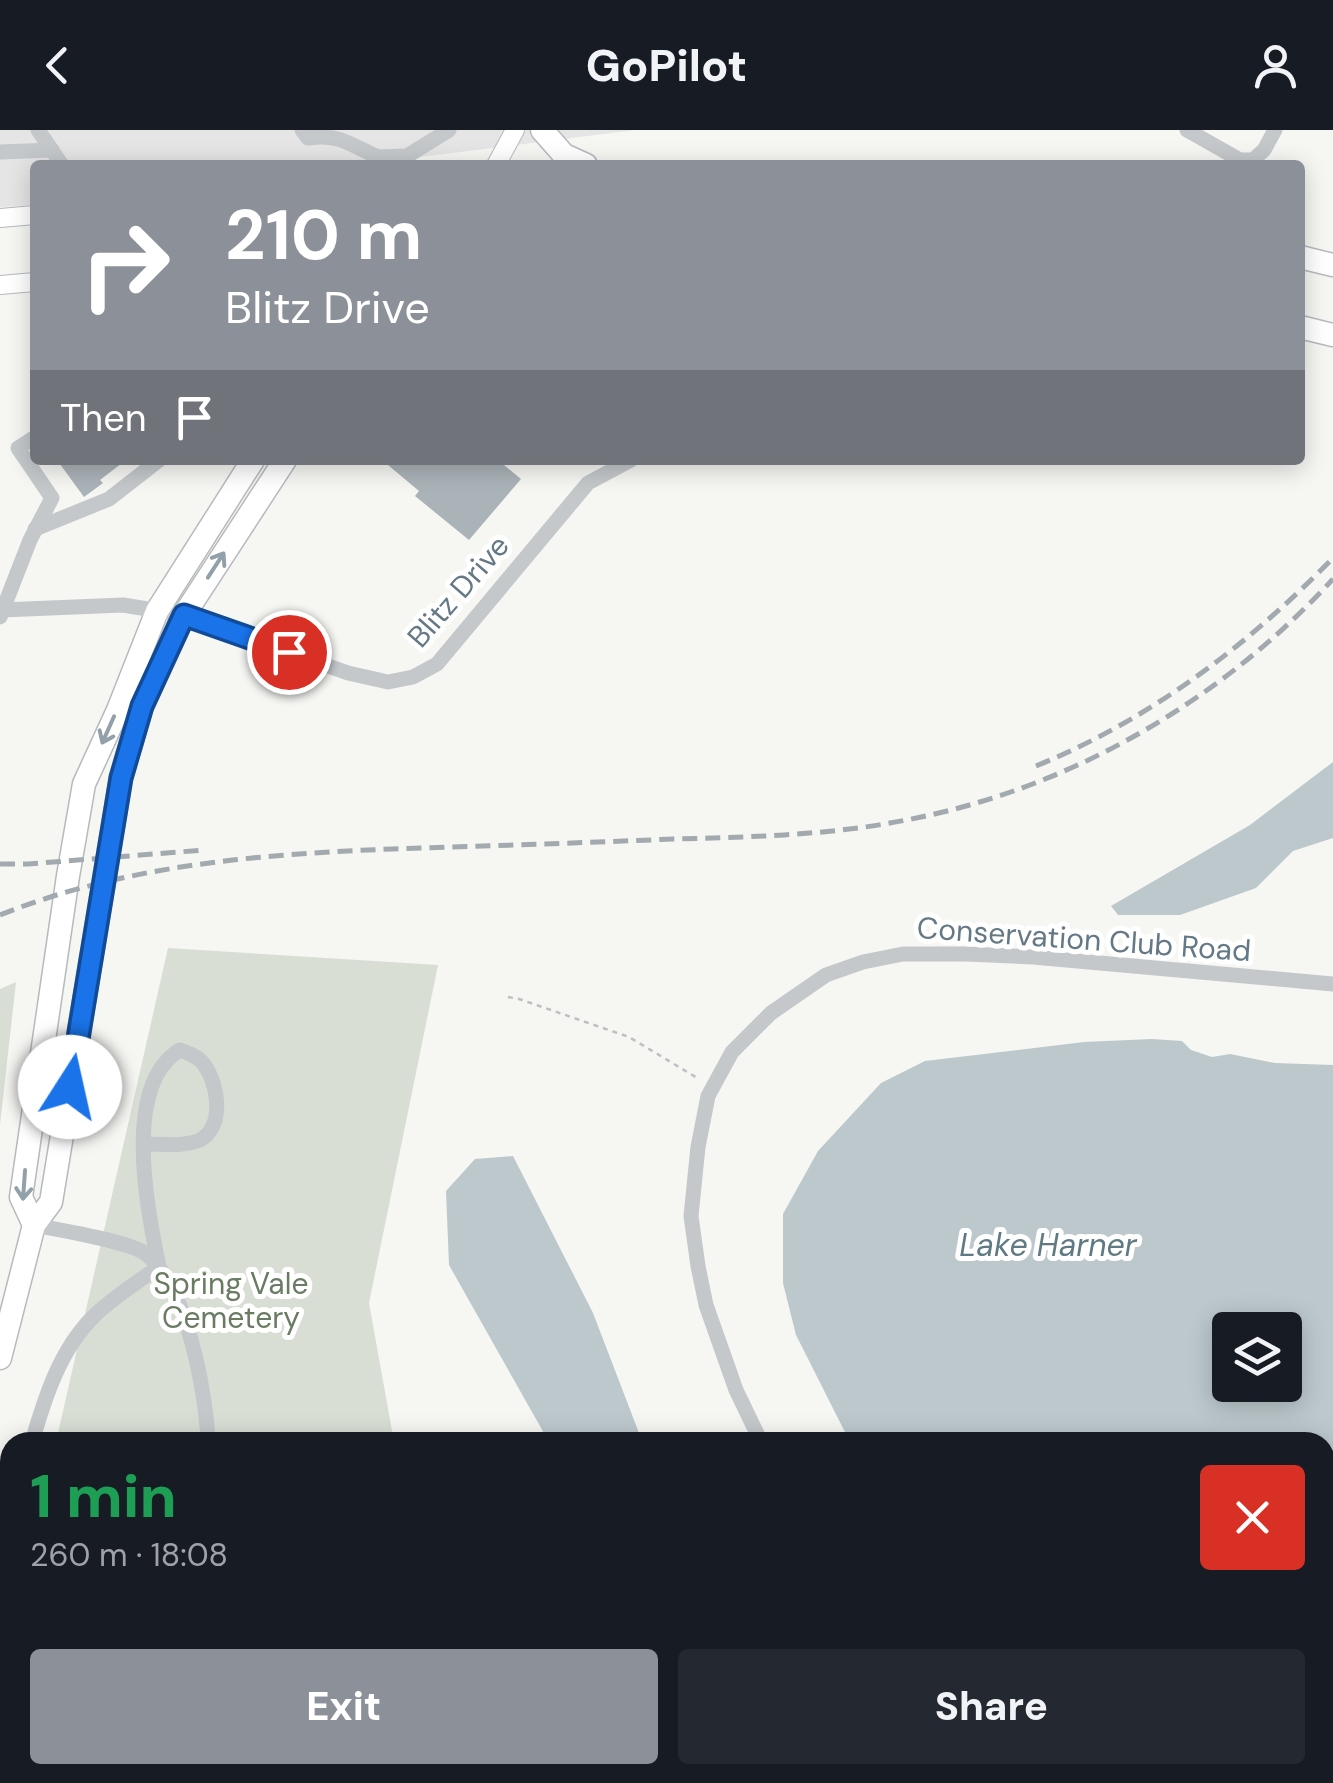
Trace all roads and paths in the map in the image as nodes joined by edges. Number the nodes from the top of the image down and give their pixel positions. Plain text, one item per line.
1 (38, 130) edge
2 (449, 130) edge
3 (515, 130) edge
4 (542, 130) edge
5 (1187, 130) edge
6 (1275, 130) edge
7 (304, 134) edge
8 (52, 150) junction
9 (0, 152) edge
10 (59, 160) edge
11 (377, 160) edge
12 (384, 160) edge
13 (499, 160) edge
14 (575, 160) edge
15 (30, 215) edge
16 (0, 218) edge
17 (1305, 258) edge
18 (1333, 265) edge
19 (30, 282) edge
20 (0, 285) edge
21 (1305, 328) edge
22 (1333, 335) edge
23 (30, 440) edge
24 (153, 465) edge
25 (250, 465) edge
26 (282, 465) edge
27 (621, 465) edge
28 (35, 529) junction
29 (157, 611) junction
30 (1, 613) edge
31 (184, 615) junction
32 (1333, 984) edge
33 (508, 997) dead end
34 (713, 1087) junction
35 (144, 1144) junction
36 (34, 1225) junction
37 (158, 1267) junction
38 (0, 1358) edge
39 (35, 1432) edge
40 (208, 1432) edge
41 (756, 1432) edge

1 - 8 street
2 - 12 street
3 - 13 main road
4 - 14 highway
5 - 6 street
7 - 11 street
8 - 9 street
8 - 10 street
15 - 16 main road
17 - 18 highway
19 - 20 main road
21 - 22 highway
23 - 28 street
24 - 28 street
25 - 29 highway
31 -> 26 highway
27 - 31 street, Blitz Drive
28 - 30 street
29 - 30 street, Blitz Drive
29 - 31 street, Blitz Drive
29 -> 36 highway
31 - 36 highway
32 - 34 street, Conservation Club Road
33 - 34 path
34 - 41 street, Conservation Club Road
35 - 35 street
35 - 37 street
36 - 37 street
36 - 38 highway
37 - 39 street
37 - 40 street

